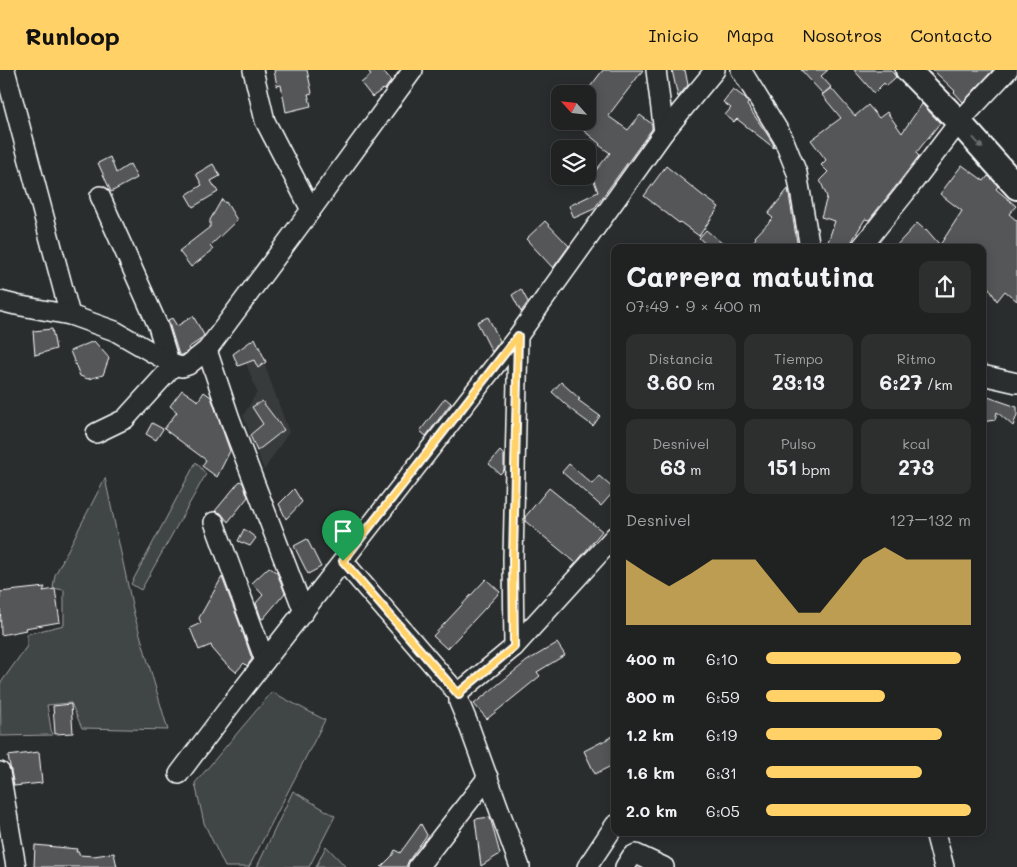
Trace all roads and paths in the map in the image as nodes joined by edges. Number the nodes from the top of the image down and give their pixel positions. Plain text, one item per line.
1 (5, 70) edge
2 (253, 70) edge
3 (413, 70) edge
4 (656, 70) edge
5 (715, 70) edge
6 (741, 70) edge
7 (908, 70) edge
8 (1008, 70) edge
9 (959, 122) junction
10 (664, 132) junction
11 (1017, 187) edge
12 (100, 196) dead end
13 (311, 210) junction
14 (809, 244) edge
15 (864, 244) edge
16 (0, 301) edge
17 (70, 315) junction
18 (518, 336) junction
19 (207, 350) junction
20 (172, 364) junction
21 (986, 376) edge
22 (1017, 382) edge
23 (96, 433) dead end
24 (214, 522) dead end
25 (611, 540) edge
26 (343, 561) junction
27 (304, 612) junction
28 (514, 647) junction
29 (265, 660) junction
30 (459, 695) junction
31 (0, 772) edge
32 (179, 774) dead end
33 (488, 776) junction
34 (611, 831) edge
35 (936, 836) edge
36 (16, 867) edge
37 (418, 867) edge
38 (520, 867) edge
39 (586, 867) edge
40 (626, 867) edge
41 (664, 867) edge
42 (944, 867) edge

1 - 17 street
2 - 13 street
3 - 13 street
4 - 10 street
5 - 10 street
6 - 14 street
7 - 9 main road
8 - 9 street
9 -> 11 main road
9 - 15 street
10 - 18 street
12 - 20 street
13 - 19 street
16 - 17 street
17 - 20 street
18 - 26 street
18 - 28 street
19 - 20 street
19 - 27 street
20 - 23 street
21 - 22 street
24 - 29 street
25 - 28 street
26 - 27 street
26 - 30 street
27 - 29 street
28 - 30 street
29 - 32 street
30 - 33 street
31 - 36 street
33 - 37 street
33 - 38 street
34 - 39 street
35 - 42 street
40 - 41 street

